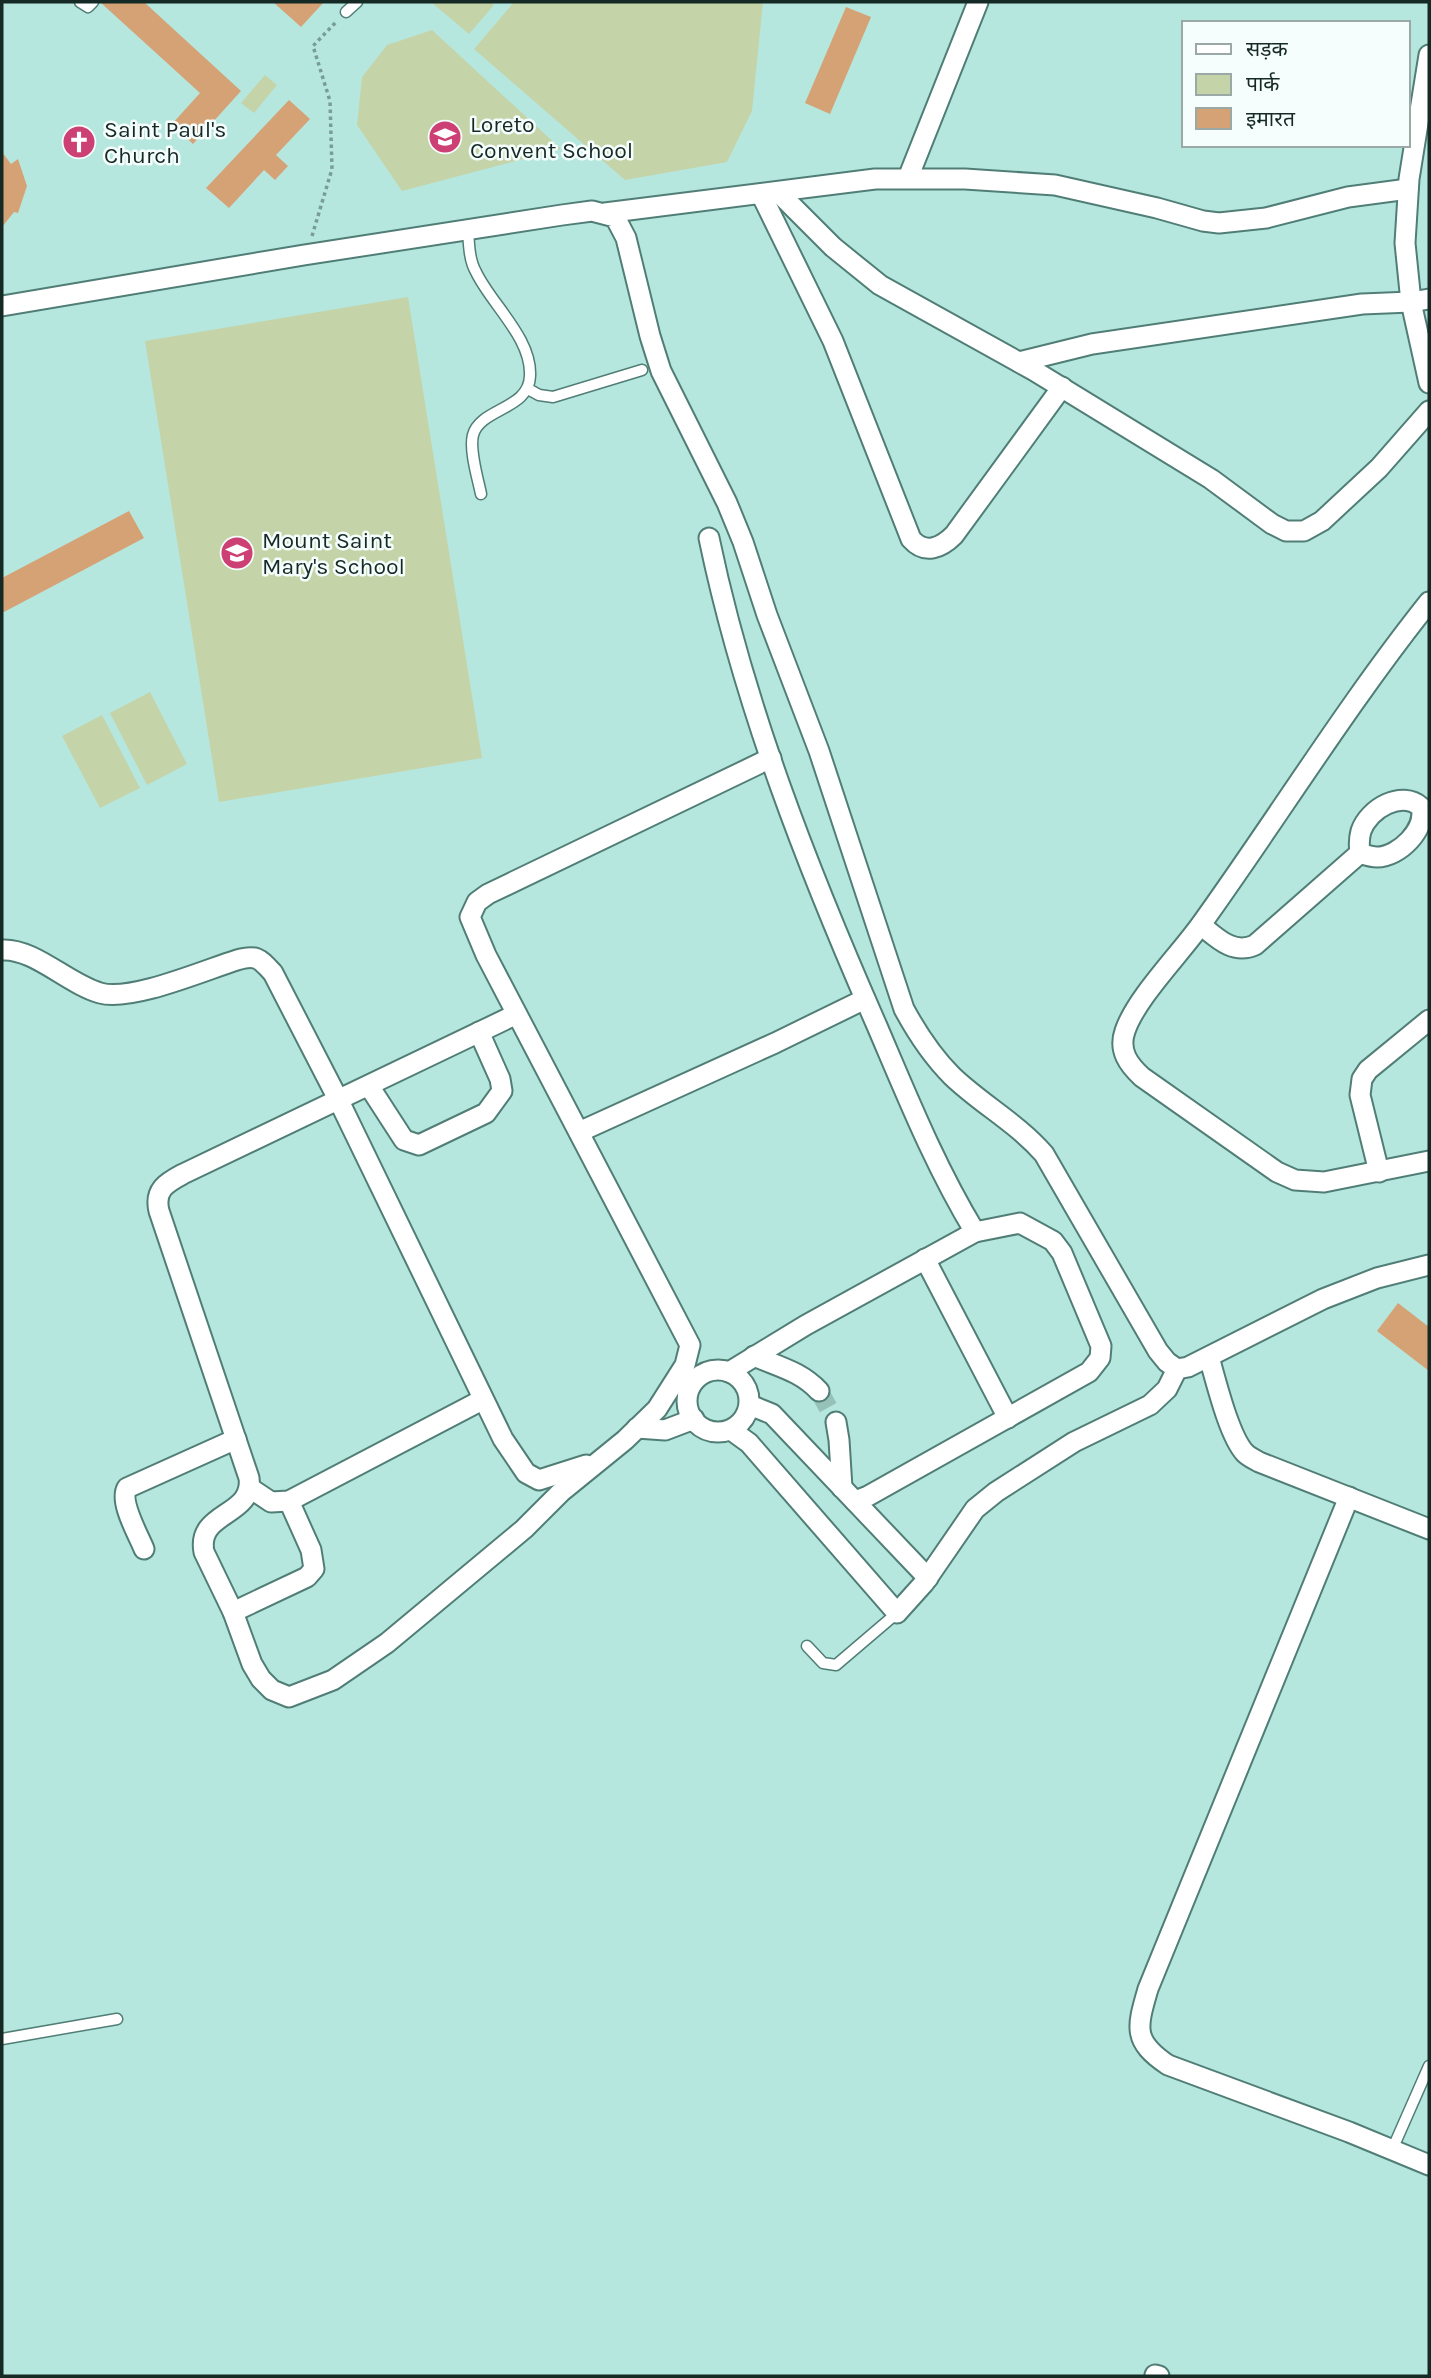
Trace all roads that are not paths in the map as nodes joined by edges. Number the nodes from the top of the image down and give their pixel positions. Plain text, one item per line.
1 (80, 2) edge
2 (93, 2) edge
3 (357, 2) edge
4 (978, 2) edge
5 (346, 12) road end
6 (1429, 55) edge
7 (908, 178) junction
8 (1408, 189) junction
9 (770, 193) junction
10 (605, 213) junction
11 (467, 230) junction
12 (1420, 300) edge
13 (2, 306) edge
14 (1019, 362) junction
15 (642, 370) dead end
16 (1429, 383) edge
17 (1062, 387) junction
18 (528, 389) junction
19 (1429, 411) edge
20 (481, 494) dead end
21 (709, 538) dead end
22 (1429, 602) edge
23 (771, 758) junction
24 (1426, 817) edge
25 (1360, 853) junction
26 (1201, 925) junction
27 (2, 950) edge
28 (865, 999) junction
29 (517, 1014) junction
30 (1429, 1020) edge
31 (478, 1032) junction
32 (369, 1086) junction
33 (338, 1101) junction
34 (579, 1132) junction
35 (1429, 1161) edge
36 (1379, 1172) junction
37 (975, 1232) junction
38 (925, 1259) junction
39 (1429, 1265) edge
40 (689, 1354) junction
41 (754, 1356) junction
42 (1209, 1357) junction
43 (1177, 1369) junction
44 (729, 1371) junction
45 (704, 1373) junction
46 (674, 1384) junction
47 (820, 1391) tunnel mouth
48 (482, 1400) junction
49 (750, 1405) junction
50 (690, 1410) junction
51 (1007, 1418) junction
52 (836, 1422) tunnel mouth
53 (637, 1428) junction
54 (731, 1430) junction
55 (236, 1439) junction
56 (597, 1461) junction
57 (250, 1488) junction
58 (848, 1494) junction
59 (1349, 1497) junction
60 (289, 1500) junction
61 (1429, 1529) edge
62 (144, 1549) dead end
63 (928, 1578) junction
64 (233, 1612) junction
65 (897, 1613) junction
66 (807, 1646) dead end
67 (117, 2019) dead end
68 (2, 2039) edge
69 (1429, 2066) edge
70 (1392, 2150) junction
71 (1429, 2165) edge

1 - 2 lane
3 - 5 lane
4 - 7 street
6 - 8 street
7 - 8 street
7 - 9 street
8 - 12 street
9 - 10 street
9 - 14 street
9 - 17 street
10 - 11 street
10 - 43 street
11 - 13 street
11 - 18 lane
12 - 14 street
12 - 16 street
14 - 17 street
15 - 18 lane
17 - 19 street
18 - 20 lane
21 - 23 street
22 - 26 street
23 - 28 street
23 - 29 street
24 - 25 street
24 - 25 street
25 - 26 street
26 - 36 street
27 - 33 street
28 - 34 street
28 - 37 street
29 - 31 street
29 - 34 street
30 - 36 street
31 - 32 street
31 - 32 street
32 - 33 street
33 - 48 street
33 - 55 street
34 - 40 street
35 - 36 street
37 - 38 street
37 - 51 street
38 - 41 street
38 - 51 street
39 - 42 street
40 - 45 street
40 - 46 street
41 - 44 street
41 - 47 street
42 - 43 street
42 - 59 street
43 - 63 street
44 - 45 street
44 - 49 street
45 - 50 street
46 - 50 street
46 - 53 street
48 - 56 street
48 - 60 street
49 - 54 street
49 - 58 street
50 - 53 street
50 - 54 street
51 - 58 street
52 - 58 street
53 - 56 street
54 - 65 street
55 - 57 street
55 - 62 street
56 - 64 street
57 - 60 street
57 - 64 street
58 - 63 street
59 - 61 street
59 - 70 street
60 - 64 street
63 - 65 street
65 - 66 lane
67 - 68 lane
69 - 70 lane
70 - 71 street

